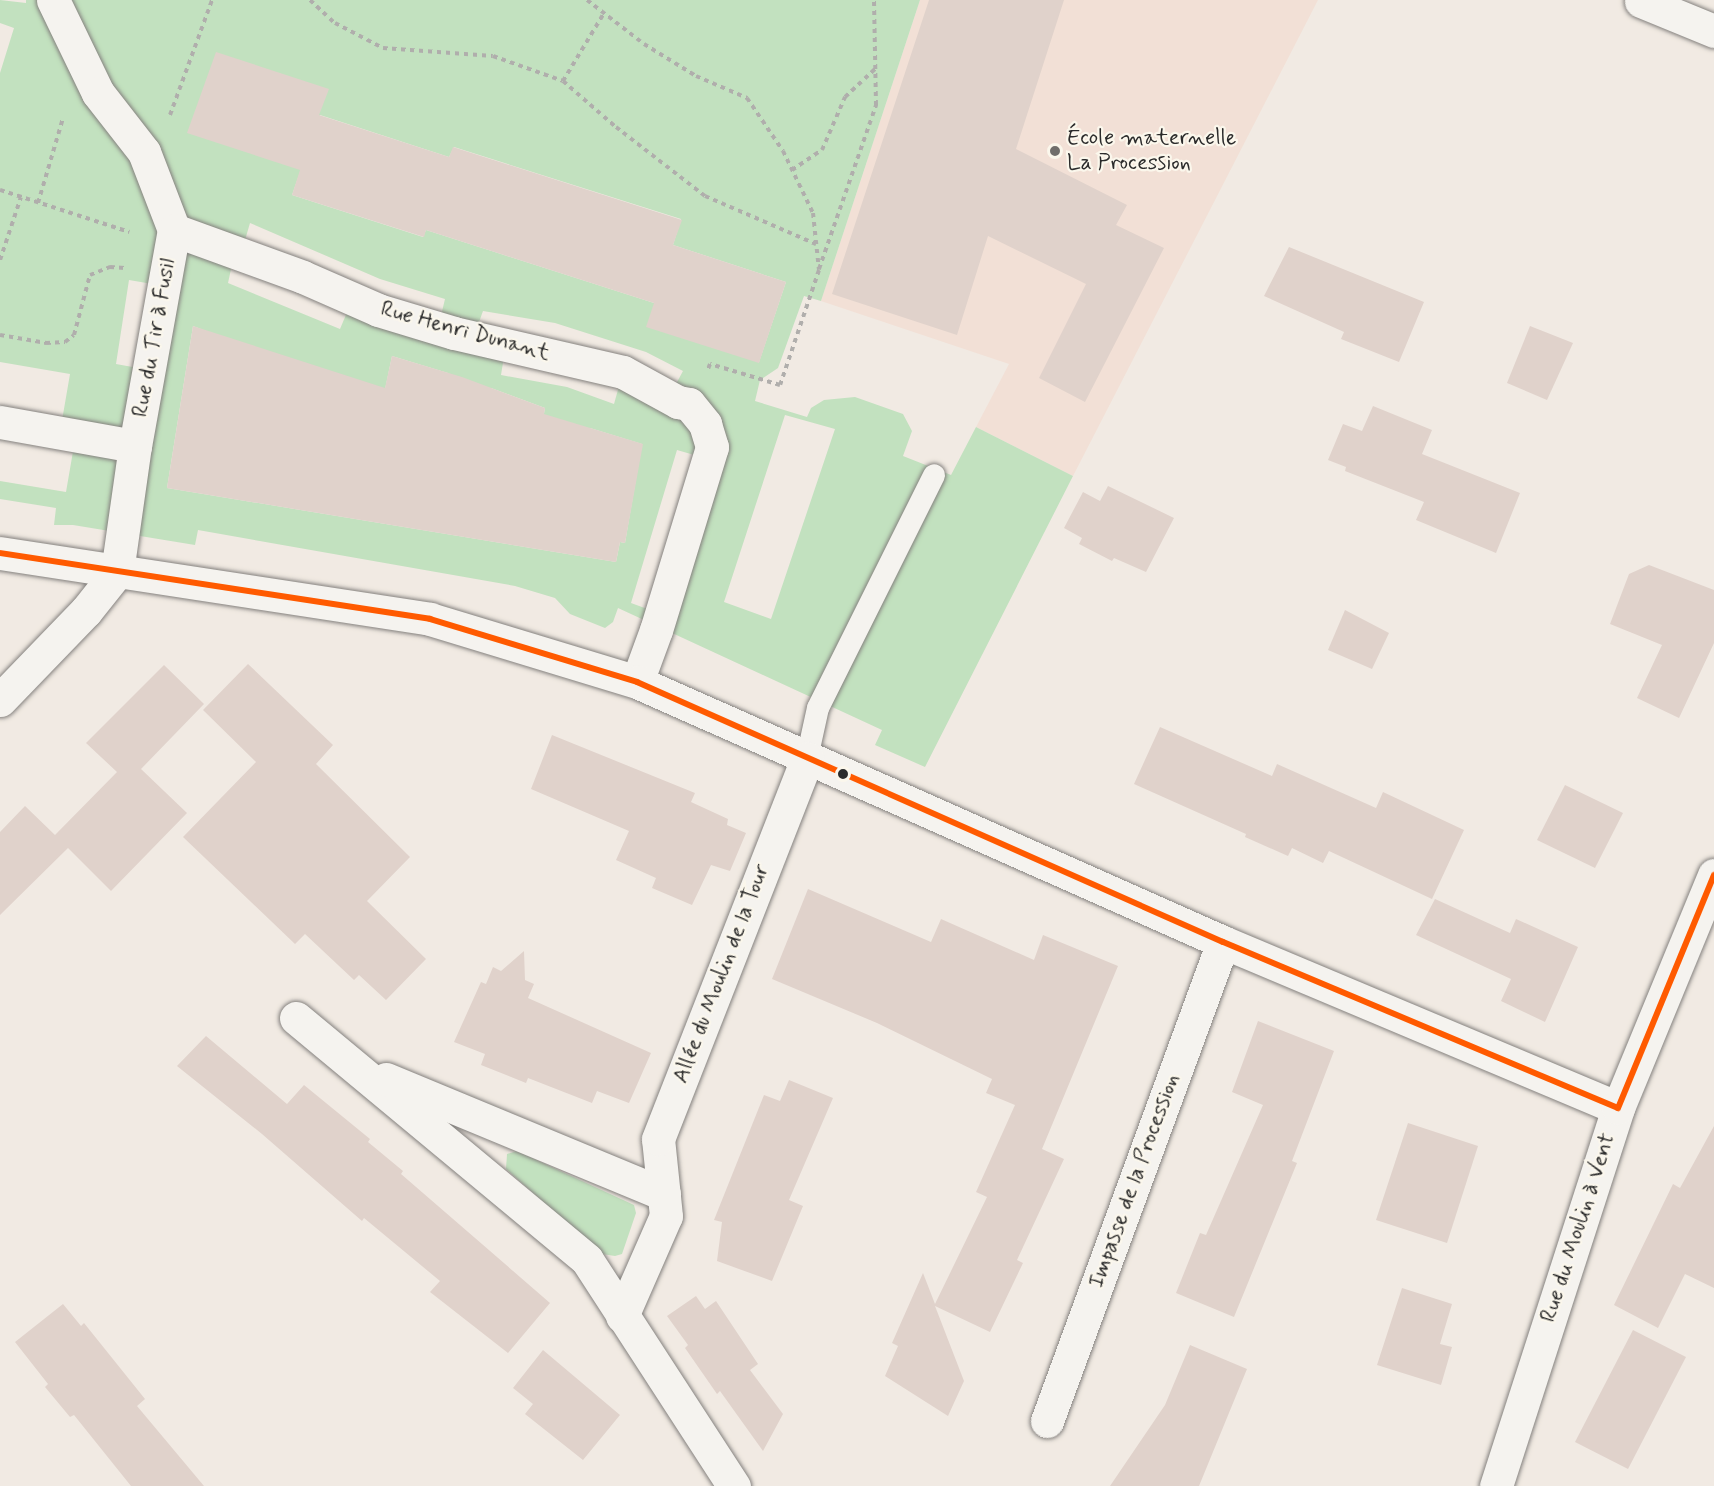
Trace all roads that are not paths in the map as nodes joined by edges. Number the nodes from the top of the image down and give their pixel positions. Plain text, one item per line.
1 (53, 0) edge
2 (1641, 1) edge
3 (1714, 31) edge
4 (174, 230) junction
5 (0, 422) edge
6 (135, 446) junction
7 (934, 475) dead end
8 (0, 554) edge
9 (117, 572) junction
10 (637, 682) junction
11 (0, 700) edge
12 (807, 758) junction
13 (1714, 875) edge
14 (1224, 942) junction
15 (296, 1018) dead end
16 (356, 1067) junction
17 (1618, 1108) junction
18 (664, 1194) junction
19 (622, 1316) junction
20 (1047, 1421) dead end
21 (734, 1486) edge
22 (1496, 1486) edge

1 - 4 street
2 - 3 street
4 - 6 street, Rue du Tir à Fusil
4 - 10 street, Rue Henri Dunant
5 - 6 street, Rue du Tir à Fusil
6 - 9 street, Rue du Tir à Fusil
7 - 12 lane
8 - 9 street
9 - 10 street
9 - 11 street
10 - 12 street
12 - 14 street
12 - 18 street, Allée du Moulin de la Tour
13 - 17 street, Rue du Moulin à Vent
14 - 17 street
14 - 20 street, Impasse de la Procession
15 - 16 street
16 - 18 street
16 - 19 street
17 - 22 street, Rue du Moulin à Vent
18 - 19 street, Allée du Moulin de la Tour
19 - 21 street

